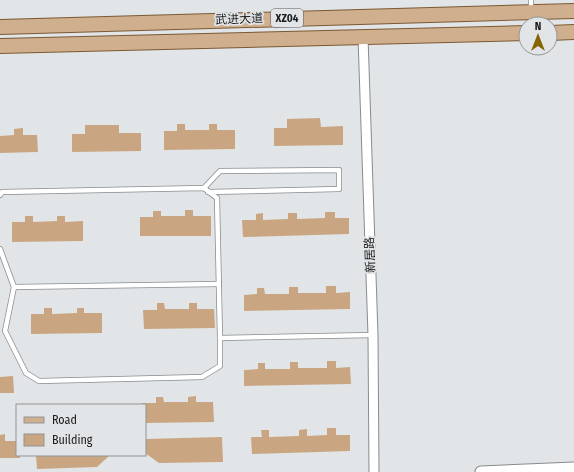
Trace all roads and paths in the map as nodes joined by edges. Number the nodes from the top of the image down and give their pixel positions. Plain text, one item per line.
1 (531, 6) edge
2 (574, 11) edge
3 (0, 27) edge
4 (574, 32) edge
5 (518, 33) edge
6 (558, 33) edge
7 (363, 37) junction
8 (0, 46) edge
9 (204, 188) junction
10 (1, 192) edge
11 (208, 192) junction
12 (0, 249) edge
13 (219, 284) junction
14 (14, 287) junction
15 (373, 335) junction
16 (220, 338) junction
17 (574, 468) edge
18 (374, 472) edge
19 (481, 472) edge

1 - 2 main road, 武进大道 / XZ04
1 - 3 main road, 武进大道 / XZ04
4 - 6 main road
5 - 7 main road, 武进大道 / XZ04
7 - 8 main road, 武进大道 / XZ04
7 - 15 street, 新居路
9 - 10 lane
9 - 11 lane
9 - 11 lane
11 - 13 lane
12 - 14 lane
13 - 14 lane
13 - 16 lane
14 - 16 lane
15 - 16 lane
15 - 18 street, 新居路
17 - 19 street

